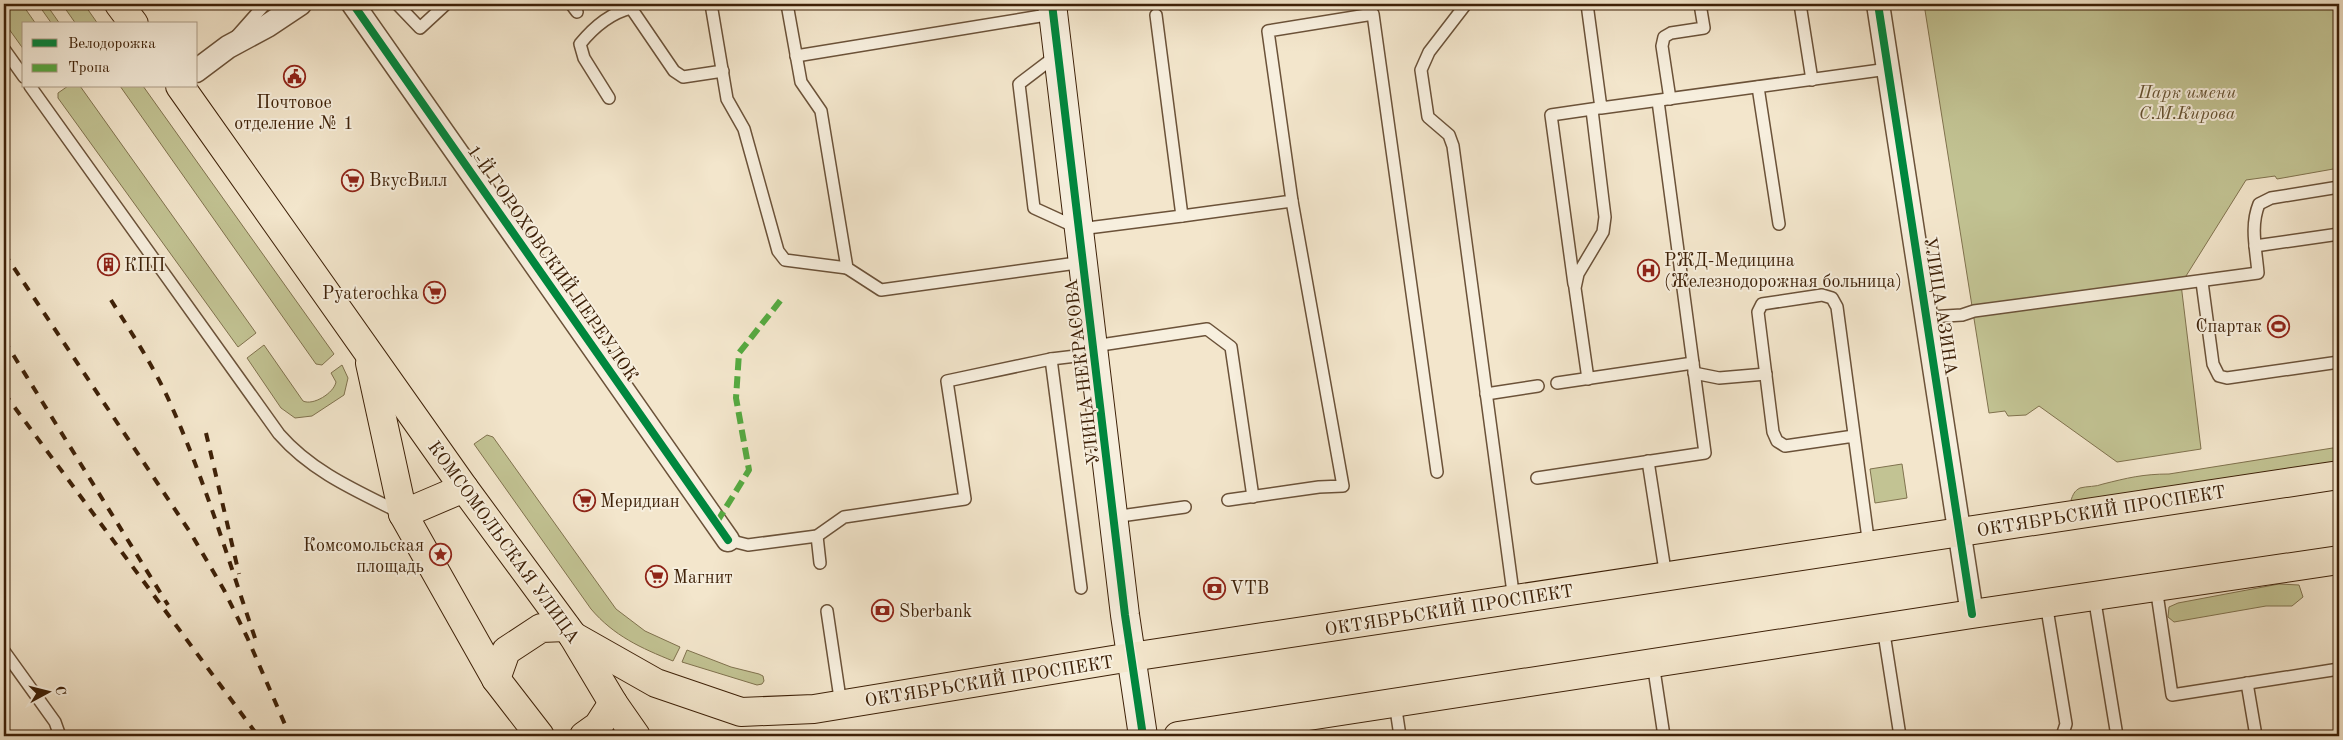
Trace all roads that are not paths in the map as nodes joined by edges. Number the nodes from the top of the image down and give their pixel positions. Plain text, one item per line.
1 (119, 4) edge
2 (265, 4) edge
3 (300, 4) edge
4 (353, 4) edge
5 (397, 4) edge
6 (446, 4) edge
7 (712, 4) edge
8 (787, 4) edge
9 (1466, 4) edge
10 (1587, 4) edge
11 (1700, 4) edge
12 (1800, 4) edge
13 (1878, 4) edge
14 (1053, 9) edge
15 (1156, 14) dead end
16 (132, 22) edge
17 (228, 47) junction
18 (4, 49) edge
19 (1058, 54) junction
20 (796, 56) junction
21 (1888, 69) junction
22 (198, 70) edge
23 (723, 71) junction
24 (22, 74) edge
25 (1812, 80) junction
26 (1758, 87) junction
27 (31, 88) edge
28 (181, 88) edge
29 (609, 98) dead end
30 (1670, 99) junction
31 (1658, 100) junction
32 (1596, 109) junction
33 (2339, 187) edge
34 (1292, 201) junction
35 (1182, 216) junction
36 (1779, 224) dead end
37 (1080, 229) junction
38 (2339, 234) edge
39 (2255, 246) junction
40 (1084, 262) junction
41 (847, 268) junction
42 (2202, 282) junction
43 (1575, 288) junction
44 (1928, 317) junction
45 (1094, 350) junction
46 (368, 352) junction
47 (1052, 359) junction
48 (2339, 362) edge
49 (1693, 368) junction
50 (1766, 374) junction
51 (1588, 379) junction
52 (1557, 383) dead end
53 (1538, 386) dead end
54 (1486, 394) junction
55 (1854, 436) junction
56 (1648, 462) junction
57 (1437, 472) dead end
58 (2339, 475) edge
59 (1537, 478) dead end
60 (464, 488) junction
61 (1253, 497) junction
62 (1228, 500) dead end
63 (1185, 507) dead end
64 (403, 514) junction
65 (1114, 517) junction
66 (1960, 532) junction
67 (816, 536) junction
68 (728, 540) joint
69 (1869, 546) junction
70 (2339, 560) edge
71 (820, 563) dead end
72 (1666, 577) junction
73 (2156, 587) junction
74 (1080, 588) dead end
75 (2094, 596) junction
76 (1514, 600) junction
77 (2046, 603) junction
78 (827, 611) dead end
79 (1972, 614) junction
80 (1883, 627) junction
81 (569, 632) junction
82 (4, 651) edge
83 (1131, 658) junction
84 (1653, 663) junction
85 (2339, 669) edge
86 (496, 679) junction
87 (2247, 683) junction
88 (613, 703) junction
89 (1395, 703) junction
90 (842, 705) junction
91 (60, 736) edge
92 (540, 736) edge
93 (584, 736) edge
94 (636, 736) edge
95 (1144, 736) edge
96 (1178, 736) edge
97 (1400, 736) edge
98 (1664, 736) edge
99 (1900, 736) edge
100 (2062, 736) edge
101 (2117, 736) edge
102 (2256, 736) edge

1 - 16 main road
2 - 17 lane
3 - 17 street
4 - 68 street, 1-Й ГОРОХОВСКИЙ ПЕРЕУЛОК
5 - 6 lane
7 - 23 lane
8 - 20 lane
9 - 54 lane
10 - 32 lane
11 - 30 lane
12 - 25 lane
13 - 21 street, УЛИЦА АЗИНА
14 - 19 street, УЛИЦА НЕКРАСОВА
14 - 20 lane
15 - 35 lane
17 - 22 street
18 - 24 lane
19 - 37 street, УЛИЦА НЕКРАСОВА
19 - 37 lane
20 - 41 lane
21 - 25 lane
21 - 44 street, УЛИЦА АЗИНА
23 - 29 lane
23 - 41 lane
25 - 26 lane
26 - 30 lane
26 - 36 lane
27 - 64 lane
28 - 46 main road, КОМСОМОЛЬСКАЯ УЛИЦА
30 - 31 lane
31 - 32 lane
31 - 49 lane
32 - 43 lane
32 - 43 lane
33 - 39 lane
34 - 35 lane
34 - 57 lane
34 - 61 lane
35 - 37 lane
37 - 40 street, УЛИЦА НЕКРАСОВА
38 - 39 lane
39 - 42 lane
40 - 41 lane
40 - 45 street, УЛИЦА НЕКРАСОВА
42 - 44 lane
42 - 48 lane
43 - 51 lane
44 - 66 street, УЛИЦА АЗИНА
45 - 47 lane
45 - 61 lane
45 - 65 street, УЛИЦА НЕКРАСОВА
46 - 60 main road, КОМСОМОЛЬСКАЯ УЛИЦА
46 - 64 main road, КОМСОМОЛЬСКАЯ УЛИЦА
47 - 67 lane
47 - 74 lane
49 - 50 lane
49 - 51 lane
49 - 56 lane
50 - 55 lane
50 - 55 lane
51 - 52 lane
53 - 54 lane
54 - 76 lane
55 - 69 lane
56 - 59 lane
56 - 72 lane
58 - 66 main road, ОКТЯБРЬСКИЙ ПРОСПЕКТ
60 - 64 main road
60 - 81 main road, КОМСОМОЛЬСКАЯ УЛИЦА
61 - 62 lane
63 - 65 lane
64 - 86 main road, КОМСОМОЛЬСКАЯ УЛИЦА
65 - 83 street, УЛИЦА НЕКРАСОВА
66 - 69 main road, ОКТЯБРЬСКИЙ ПРОСПЕКТ
66 - 79 street, УЛИЦА АЗИНА
67 - 68 lane
67 - 71 lane
69 - 72 main road, ОКТЯБРЬСКИЙ ПРОСПЕКТ
70 - 73 main road
72 - 76 main road, ОКТЯБРЬСКИЙ ПРОСПЕКТ
73 - 75 main road
73 - 87 lane
75 - 77 main road
75 - 101 lane
76 - 83 main road, ОКТЯБРЬСКИЙ ПРОСПЕКТ
77 - 79 main road
77 - 100 lane
78 - 90 lane
79 - 80 main road
80 - 84 main road
80 - 99 lane
81 - 86 main road
81 - 88 main road, КОМСОМОЛЬСКАЯ УЛИЦА
81 - 90 main road, ОКТЯБРЬСКИЙ ПРОСПЕКТ
82 - 91 lane
83 - 90 main road, ОКТЯБРЬСКИЙ ПРОСПЕКТ
83 - 95 street, УЛИЦА НЕКРАСОВА
84 - 89 main road
84 - 98 lane
85 - 87 lane
86 - 92 main road, КОМСОМОЛЬСКАЯ УЛИЦА
87 - 102 lane
88 - 93 main road
88 - 94 main road, КОМСОМОЛЬСКАЯ УЛИЦА
89 - 96 main road
89 - 97 lane

